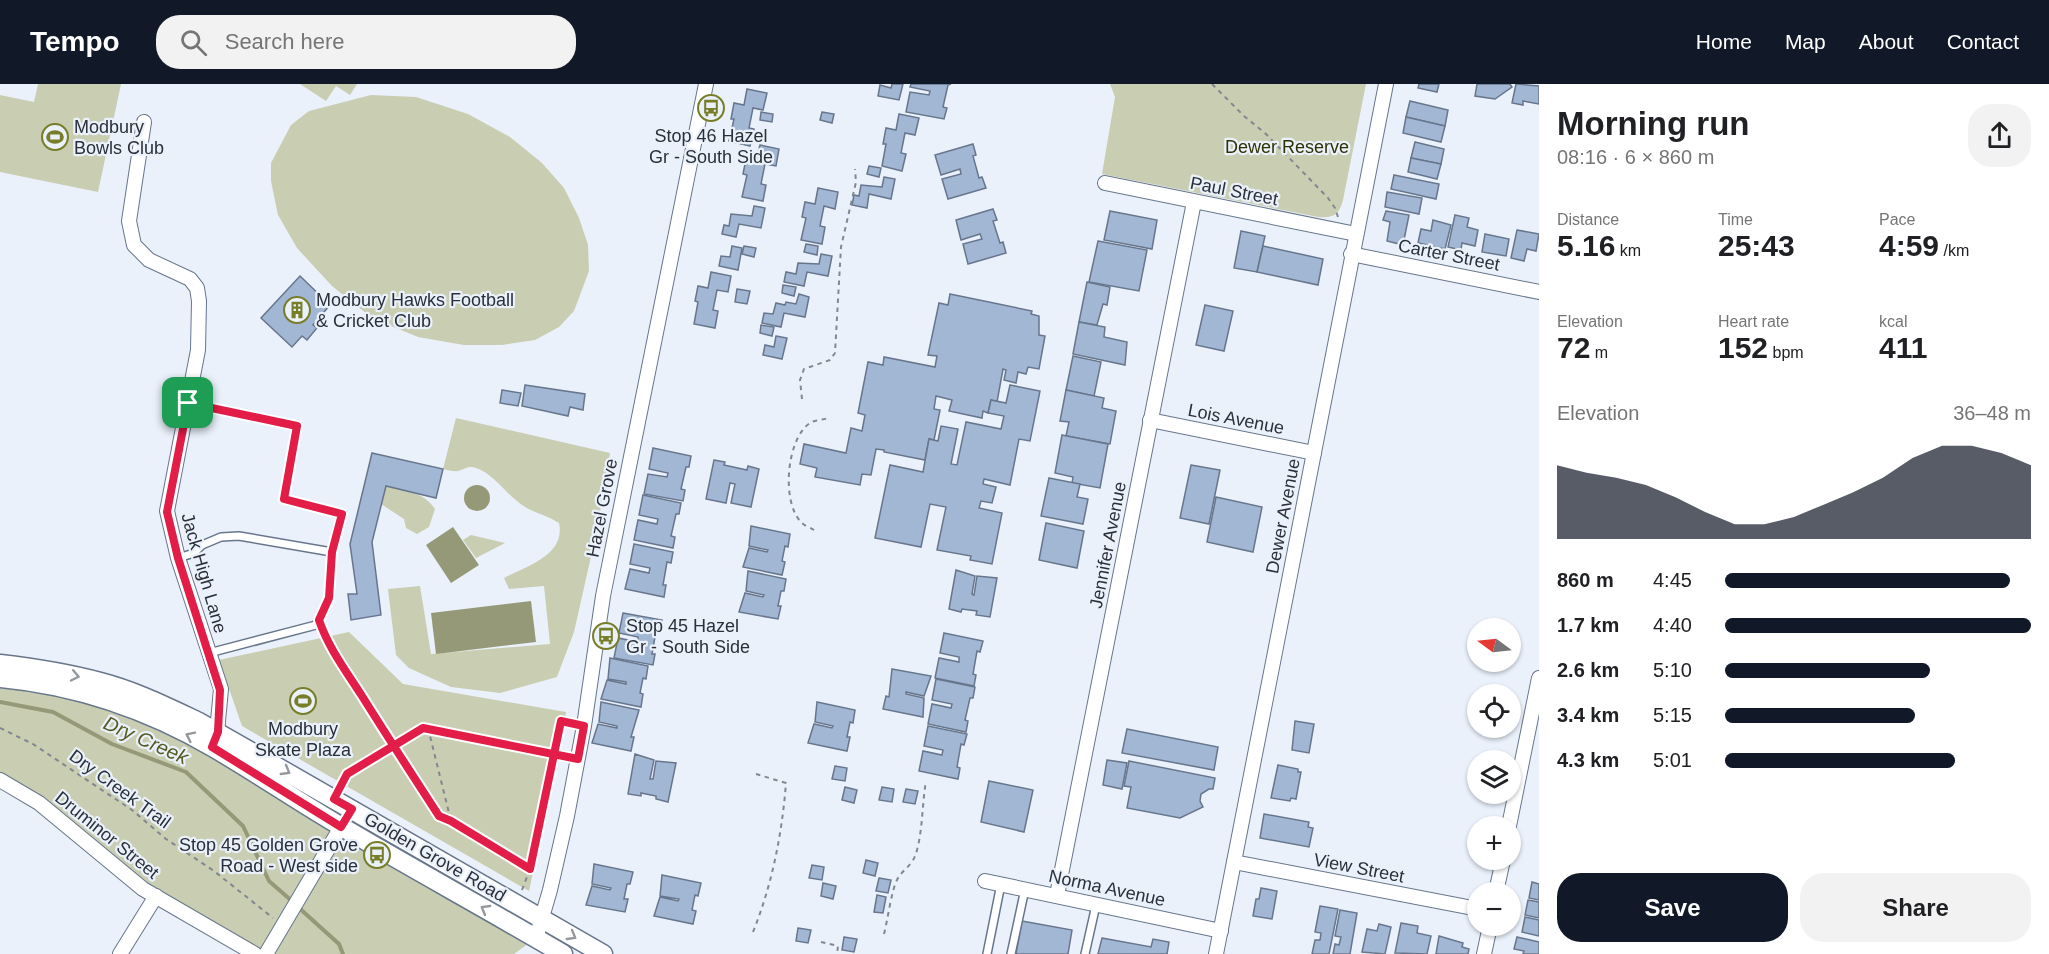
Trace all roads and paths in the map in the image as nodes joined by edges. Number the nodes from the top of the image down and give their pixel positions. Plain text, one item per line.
1 (706, 84) edge
2 (1212, 84) edge
3 (1386, 84) edge
4 (144, 122) dead end
5 (855, 169) dead end
6 (1105, 183) dead end
7 (1194, 201) junction
8 (1349, 233) junction
9 (1351, 254) junction
10 (1539, 292) edge
11 (802, 399) dead end
12 (188, 403) junction
13 (828, 418) dead end
14 (1150, 420) junction
15 (1314, 453) junction
16 (814, 530) dead end
17 (332, 552) junction
18 (178, 558) junction
19 (319, 620) junction
20 (209, 653) junction
21 (0, 664) edge
22 (48, 677) junction
23 (0, 678) edge
24 (1539, 678) edge
25 (1537, 698) edge
26 (584, 726) junction
27 (0, 728) edge
28 (428, 728) junction
29 (215, 740) junction
30 (393, 745) junction
31 (553, 755) junction
32 (578, 759) junction
33 (756, 774) dead end
34 (926, 781) dead end
35 (2, 784) edge
36 (334, 799) junction
37 (352, 809) junction
38 (1511, 816) edge
39 (451, 821) junction
40 (341, 827) junction
41 (1234, 862) junction
42 (530, 869) junction
43 (985, 881) dead end
44 (1001, 884) junction
45 (1025, 889) junction
46 (1057, 895) junction
47 (156, 896) junction
48 (516, 903) junction
49 (1096, 904) junction
50 (1467, 907) edge
51 (541, 919) junction
52 (282, 924) junction
53 (1221, 931) junction
54 (753, 932) dead end
55 (884, 934) dead end
56 (1488, 936) edge
57 (536, 938) junction
58 (820, 942) dead end
59 (120, 954) edge
60 (255, 954) edge
61 (266, 954) edge
62 (562, 954) edge
63 (603, 954) edge
64 (837, 954) edge
65 (987, 954) edge
66 (1011, 954) edge
67 (1085, 954) edge
68 (1216, 954) edge
69 (1484, 954) edge

1 - 26 street, Hazel Grove
2 - 8 path
3 - 8 street, Dewer Avenue
4 - 12 street, Jack High Lane
5 - 11 path
6 - 7 street, Paul Street
7 - 8 street, Paul Street
7 - 14 street, Jennifer Avenue
8 - 9 street, Dewer Avenue
9 - 10 street, Carter Street
9 - 15 street, Dewer Avenue
12 - 17 lane
12 - 18 street, Jack High Lane
13 - 16 path
14 - 15 street, Lois Avenue
14 - 46 street, Jennifer Avenue
15 - 41 street, Dewer Avenue
17 - 18 lane
17 - 19 lane
18 - 20 street, Jack High Lane
19 - 20 lane
19 - 30 path
20 - 29 street, Jack High Lane
21 - 22 main road, Golden Grove Road
22 - 23 main road, Golden Grove Road
22 - 29 main road, Golden Grove Road
24 - 25 street
25 - 38 street
26 - 31 path
26 - 32 street, Hazel Grove
27 - 52 path, Dry Creek Trail
28 - 30 path
28 - 31 path
28 - 39 path
29 -> 36 main road, Golden Grove Road
29 - 40 main road, Golden Grove Road
30 - 36 path
30 - 39 path
31 - 32 path
31 - 42 path
32 - 51 street, Hazel Grove
33 - 54 path
34 - 55 path
35 - 47 street, Druminor Street
36 - 37 main road, Golden Grove Road
37 - 40 main road
37 - 48 main road, Golden Grove Road
39 - 42 path
40 - 52 street
57 -> 40 main road, Golden Grove Road
41 - 50 street, View Street
41 - 53 street, Dewer Avenue
42 - 48 path
43 - 44 street, Norma Avenue
44 - 45 street, Norma Avenue
44 - 65 lane
45 - 46 street, Norma Avenue
45 - 66 lane
46 - 49 street, Norma Avenue
47 - 59 street
47 - 60 street, Druminor Street
48 - 51 main road, Golden Grove Road
49 - 53 street, Norma Avenue
49 - 67 lane
51 - 57 street, Hazel Grove
51 -> 63 main road, Golden Grove Road
52 - 61 street
53 - 68 street, Dewer Avenue
56 - 69 street
57 - 62 main road, Golden Grove Road
58 - 64 path

